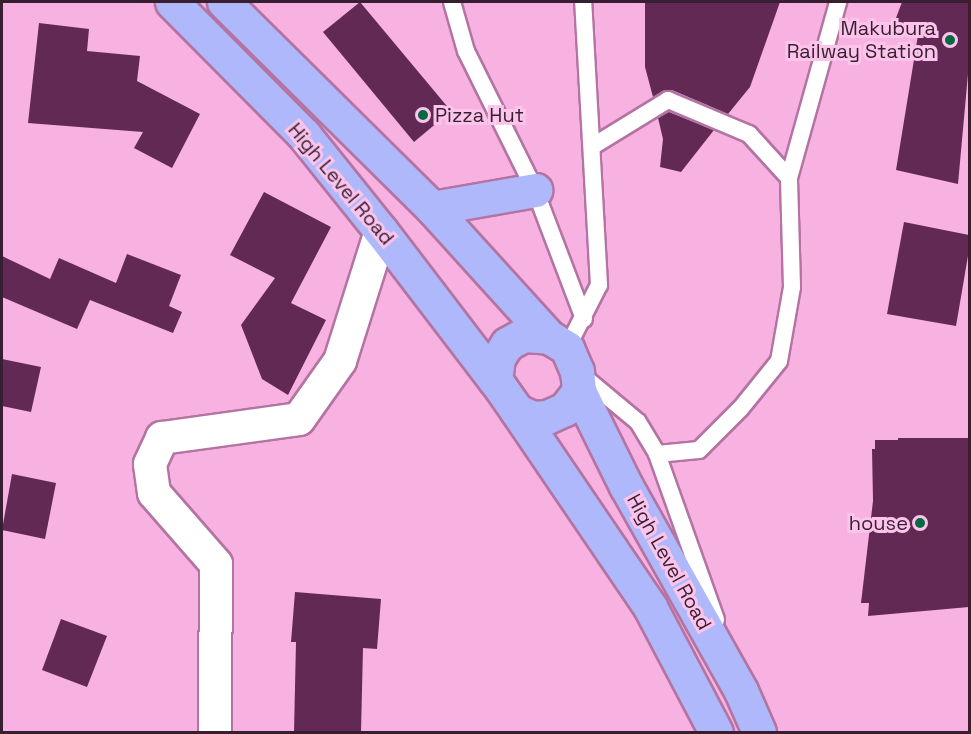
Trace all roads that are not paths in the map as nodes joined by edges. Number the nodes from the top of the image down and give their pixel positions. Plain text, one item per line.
1 (172, 2) edge
2 (224, 2) edge
3 (452, 2) edge
4 (583, 2) edge
5 (838, 2) edge
6 (593, 146) junction
7 (789, 178) junction
8 (535, 190) junction
9 (432, 208) junction
10 (381, 231) junction
11 (584, 319) junction
12 (568, 362) junction
13 (495, 380) junction
14 (517, 411) junction
15 (657, 454) junction
16 (741, 691) junction
17 (215, 731) dead end
18 (716, 732) edge
19 (759, 732) edge

1 - 10 highway, High Level Road
2 - 9 highway, High Level Road
3 - 8 lane
4 - 6 lane
5 - 7 lane
6 - 7 lane
6 - 11 lane
7 - 15 lane
8 - 9 highway
8 - 11 lane
9 - 12 highway, High Level Road
10 - 13 highway, High Level Road
10 - 17 street
11 - 12 lane
12 - 13 highway
12 - 14 highway
12 - 15 lane
12 - 16 highway, High Level Road
13 - 14 highway
14 - 18 highway, High Level Road
15 - 16 lane
16 - 19 highway, High Level Road

